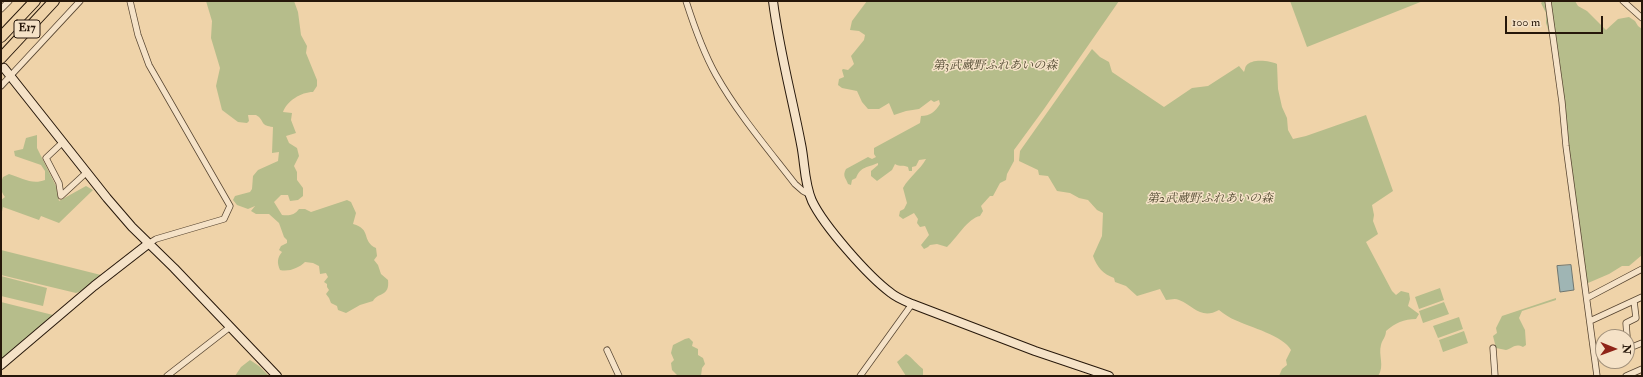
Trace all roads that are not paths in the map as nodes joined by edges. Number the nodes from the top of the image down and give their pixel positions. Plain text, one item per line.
1 (9, 1) edge
2 (36, 1) edge
3 (54, 1) edge
4 (80, 1) edge
5 (130, 1) edge
6 (686, 1) edge
7 (773, 1) edge
8 (1548, 1) edge
9 (1623, 1) edge
10 (1630, 3) edge
11 (1, 9) edge
12 (1642, 18) edge
13 (1, 37) edge
14 (2, 63) edge
15 (11, 76) junction
16 (1, 86) edge
17 (63, 142) junction
18 (87, 172) junction
19 (809, 194) junction
20 (148, 244) junction
21 (1642, 269) edge
22 (1642, 297) edge
23 (1587, 298) junction
24 (1634, 301) junction
25 (912, 304) junction
26 (1590, 321) junction
27 (230, 327) junction
28 (1626, 329) edge
29 (1493, 348) dead end
30 (607, 350) dead end
31 (1595, 357) edge
32 (1, 365) edge
33 (1642, 370) edge
34 (167, 376) edge
35 (277, 376) edge
36 (620, 376) edge
37 (860, 376) edge
38 (1109, 376) edge
39 (1495, 376) edge
40 (1626, 376) edge

1 - 11 street
2 - 13 highway, E17
3 - 14 highway, E17
4 - 15 street
5 - 20 street
6 - 19 street
7 - 19 street
8 - 23 street
9 - 10 street
10 - 12 street
14 - 15 street
15 - 16 street
15 - 17 street
17 - 18 street
17 - 18 street
18 - 20 street
19 - 25 street
20 - 27 street
20 - 32 street
21 - 23 street
22 - 24 street
23 - 26 street
24 - 26 street
24 - 28 street
25 - 37 street
25 - 38 street
26 - 31 street
27 - 34 street
27 - 35 street
29 - 39 street
30 - 36 street
33 - 40 street

